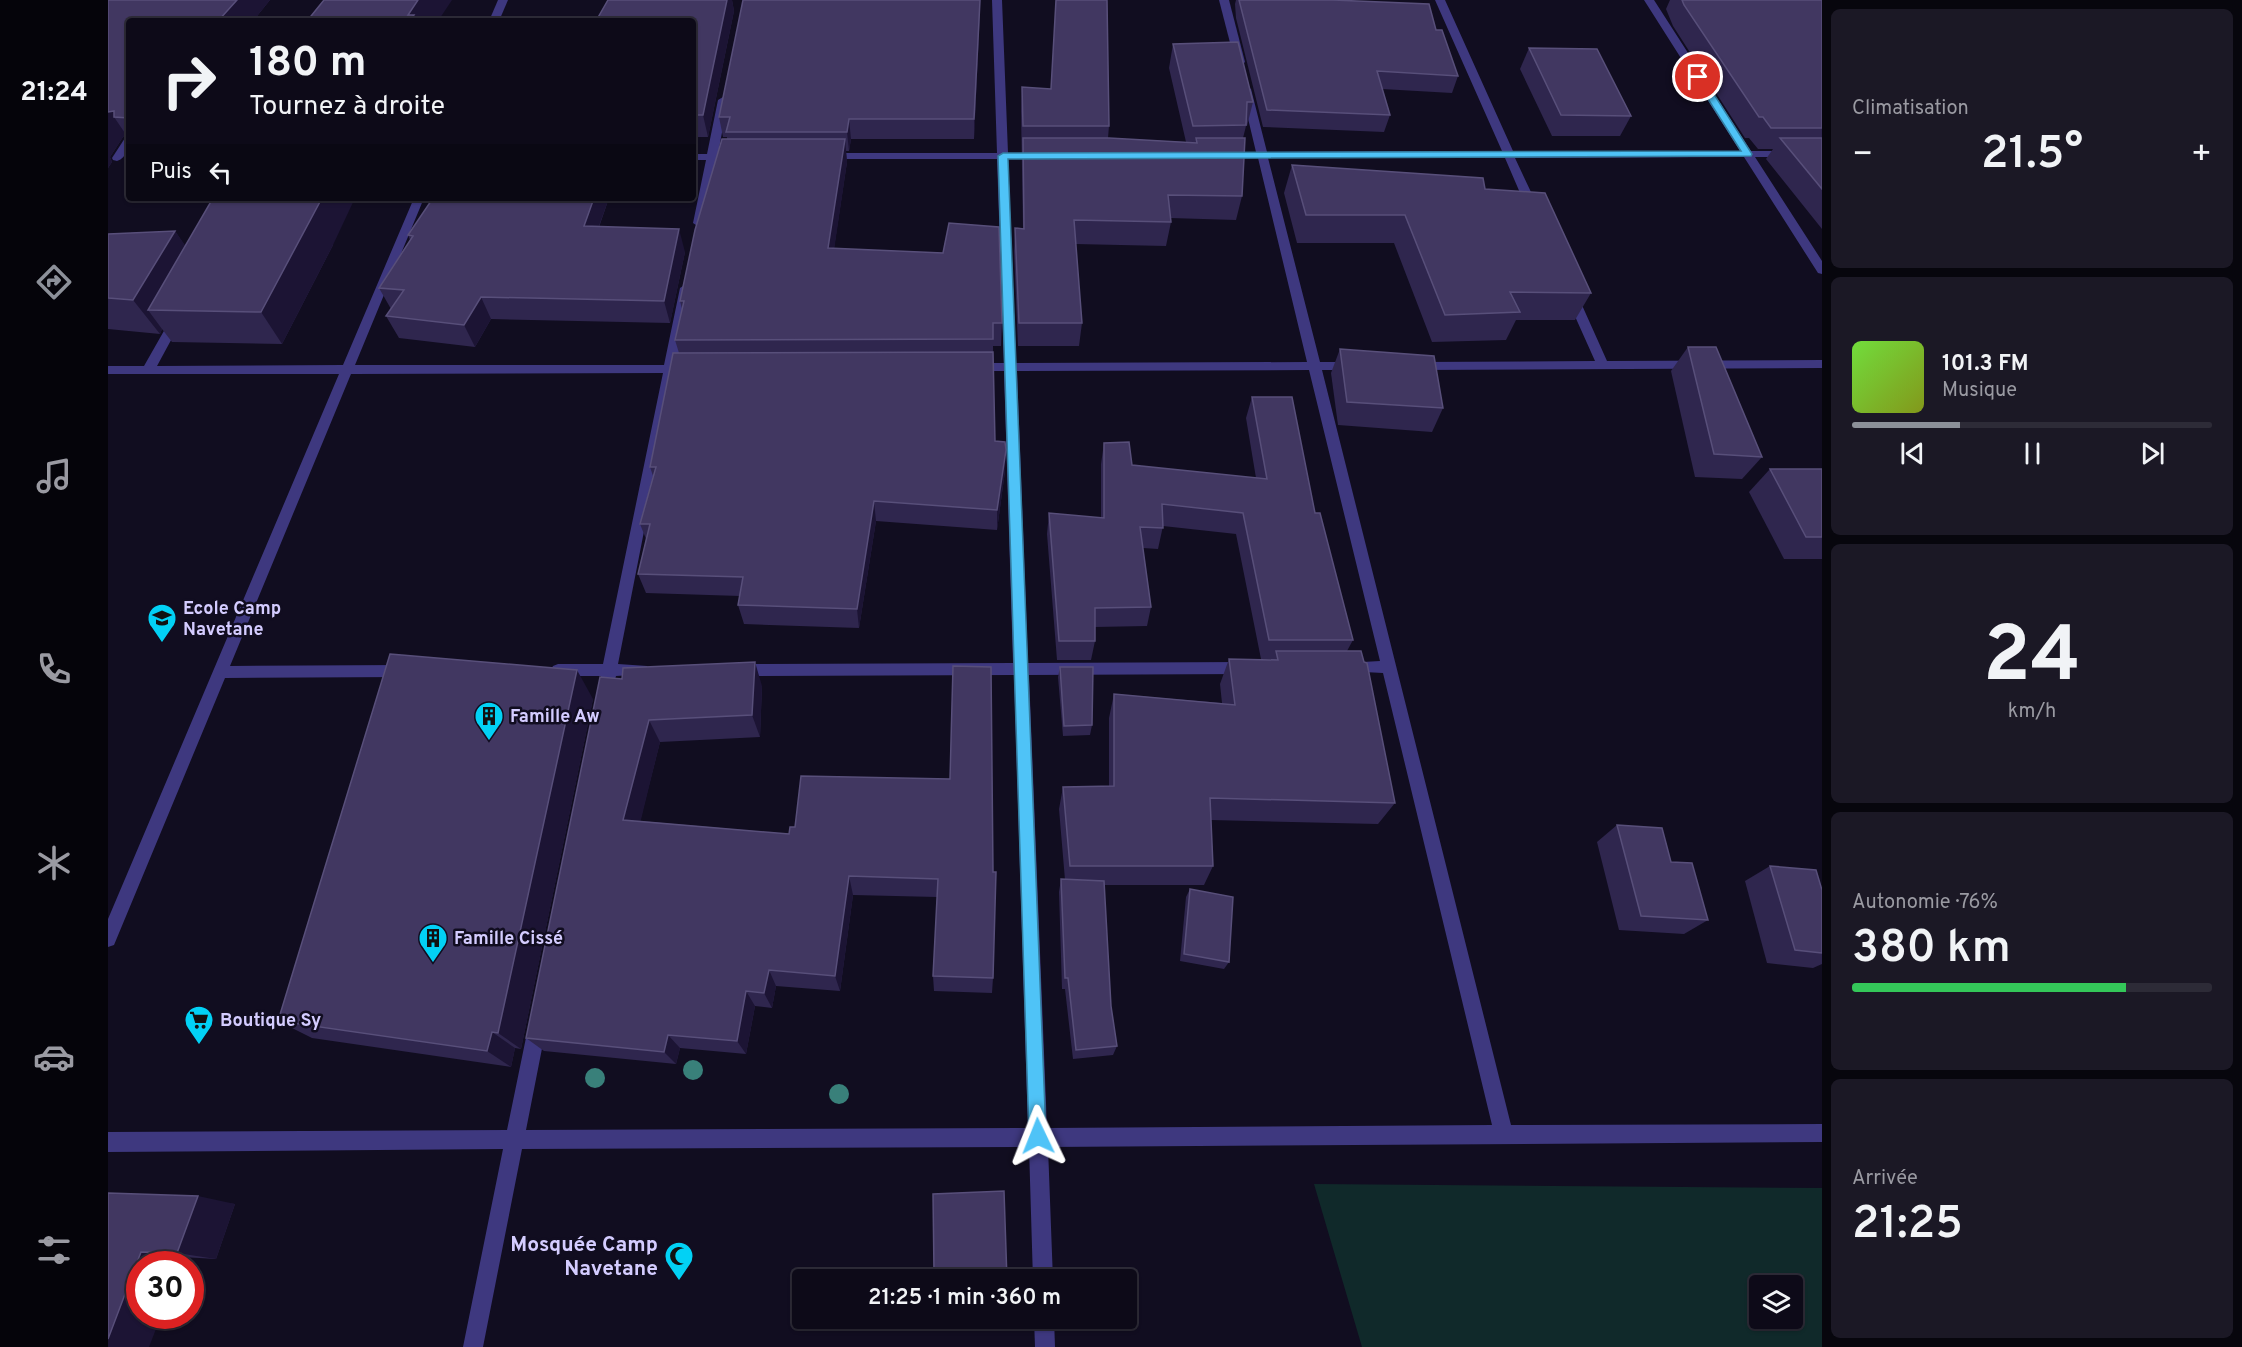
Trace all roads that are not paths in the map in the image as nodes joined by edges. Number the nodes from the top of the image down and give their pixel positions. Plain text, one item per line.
1 (502, 0) edge
2 (997, 0) edge
3 (1224, 0) edge
4 (1440, 0) edge
5 (1649, 0) edge
6 (495, 18) edge
7 (725, 90) edge
8 (126, 143) edge
9 (1509, 154) junction
10 (1748, 154) junction
11 (1822, 154) edge
12 (1216, 155) edge
13 (1263, 155) junction
14 (817, 156) edge
15 (1003, 156) junction
16 (1050, 156) edge
17 (696, 157) edge
18 (712, 157) junction
19 (735, 157) edge
20 (112, 158) edge
21 (418, 201) edge
22 (1537, 218) edge
23 (696, 235) edge
24 (690, 268) edge
25 (1822, 270) edge
26 (1565, 281) edge
27 (182, 309) edge
28 (1822, 364) edge
29 (1603, 365) junction
30 (1314, 366) junction
31 (1372, 366) edge
32 (1407, 366) edge
33 (1011, 367) junction
34 (705, 368) edge
35 (963, 368) edge
36 (347, 369) junction
37 (670, 369) junction
38 (108, 370) edge
39 (148, 370) junction
40 (1329, 667) edge
41 (1389, 667) junction
42 (1258, 668) edge
43 (1021, 669) junction
44 (539, 670) edge
45 (609, 670) junction
46 (657, 670) edge
47 (727, 670) edge
48 (421, 671) edge
49 (220, 672) junction
50 (600, 717) edge
51 (108, 939) edge
52 (541, 1010) edge
53 (1822, 1133) edge
54 (1504, 1134) junction
55 (1038, 1136) junction
56 (515, 1139) junction
57 (108, 1142) edge
58 (1043, 1269) edge
59 (1044, 1329) edge
60 (473, 1347) edge
61 (1045, 1347) edge

1 - 6 street
2 - 15 street
3 - 13 street
4 - 9 street
5 - 10 street
7 - 18 street
8 - 20 street
9 - 10 street
9 - 13 street
9 - 22 street
10 - 11 street
10 - 25 street
12 - 13 street
13 - 30 street
14 - 15 street
15 - 16 street
15 - 33 street
17 - 18 street
18 - 19 street
18 - 23 street
21 - 36 street
24 - 37 street
26 - 29 street
27 - 39 street
28 - 29 street
29 - 32 street
30 - 31 street
30 - 33 street
30 - 41 street
33 - 35 street
33 - 43 street
34 - 37 street
36 - 37 street
36 - 39 street
36 - 49 street
37 - 45 street
38 - 39 street
40 - 41 street
41 - 54 street
42 - 43 street
43 - 47 street
43 - 55 street
44 - 45 street
45 - 46 street
45 - 50 street
48 - 49 street
49 - 51 street
52 - 56 street
53 - 54 street
54 - 55 street
55 - 56 street
55 - 58 street
56 - 57 street
56 - 60 street
59 - 61 street

